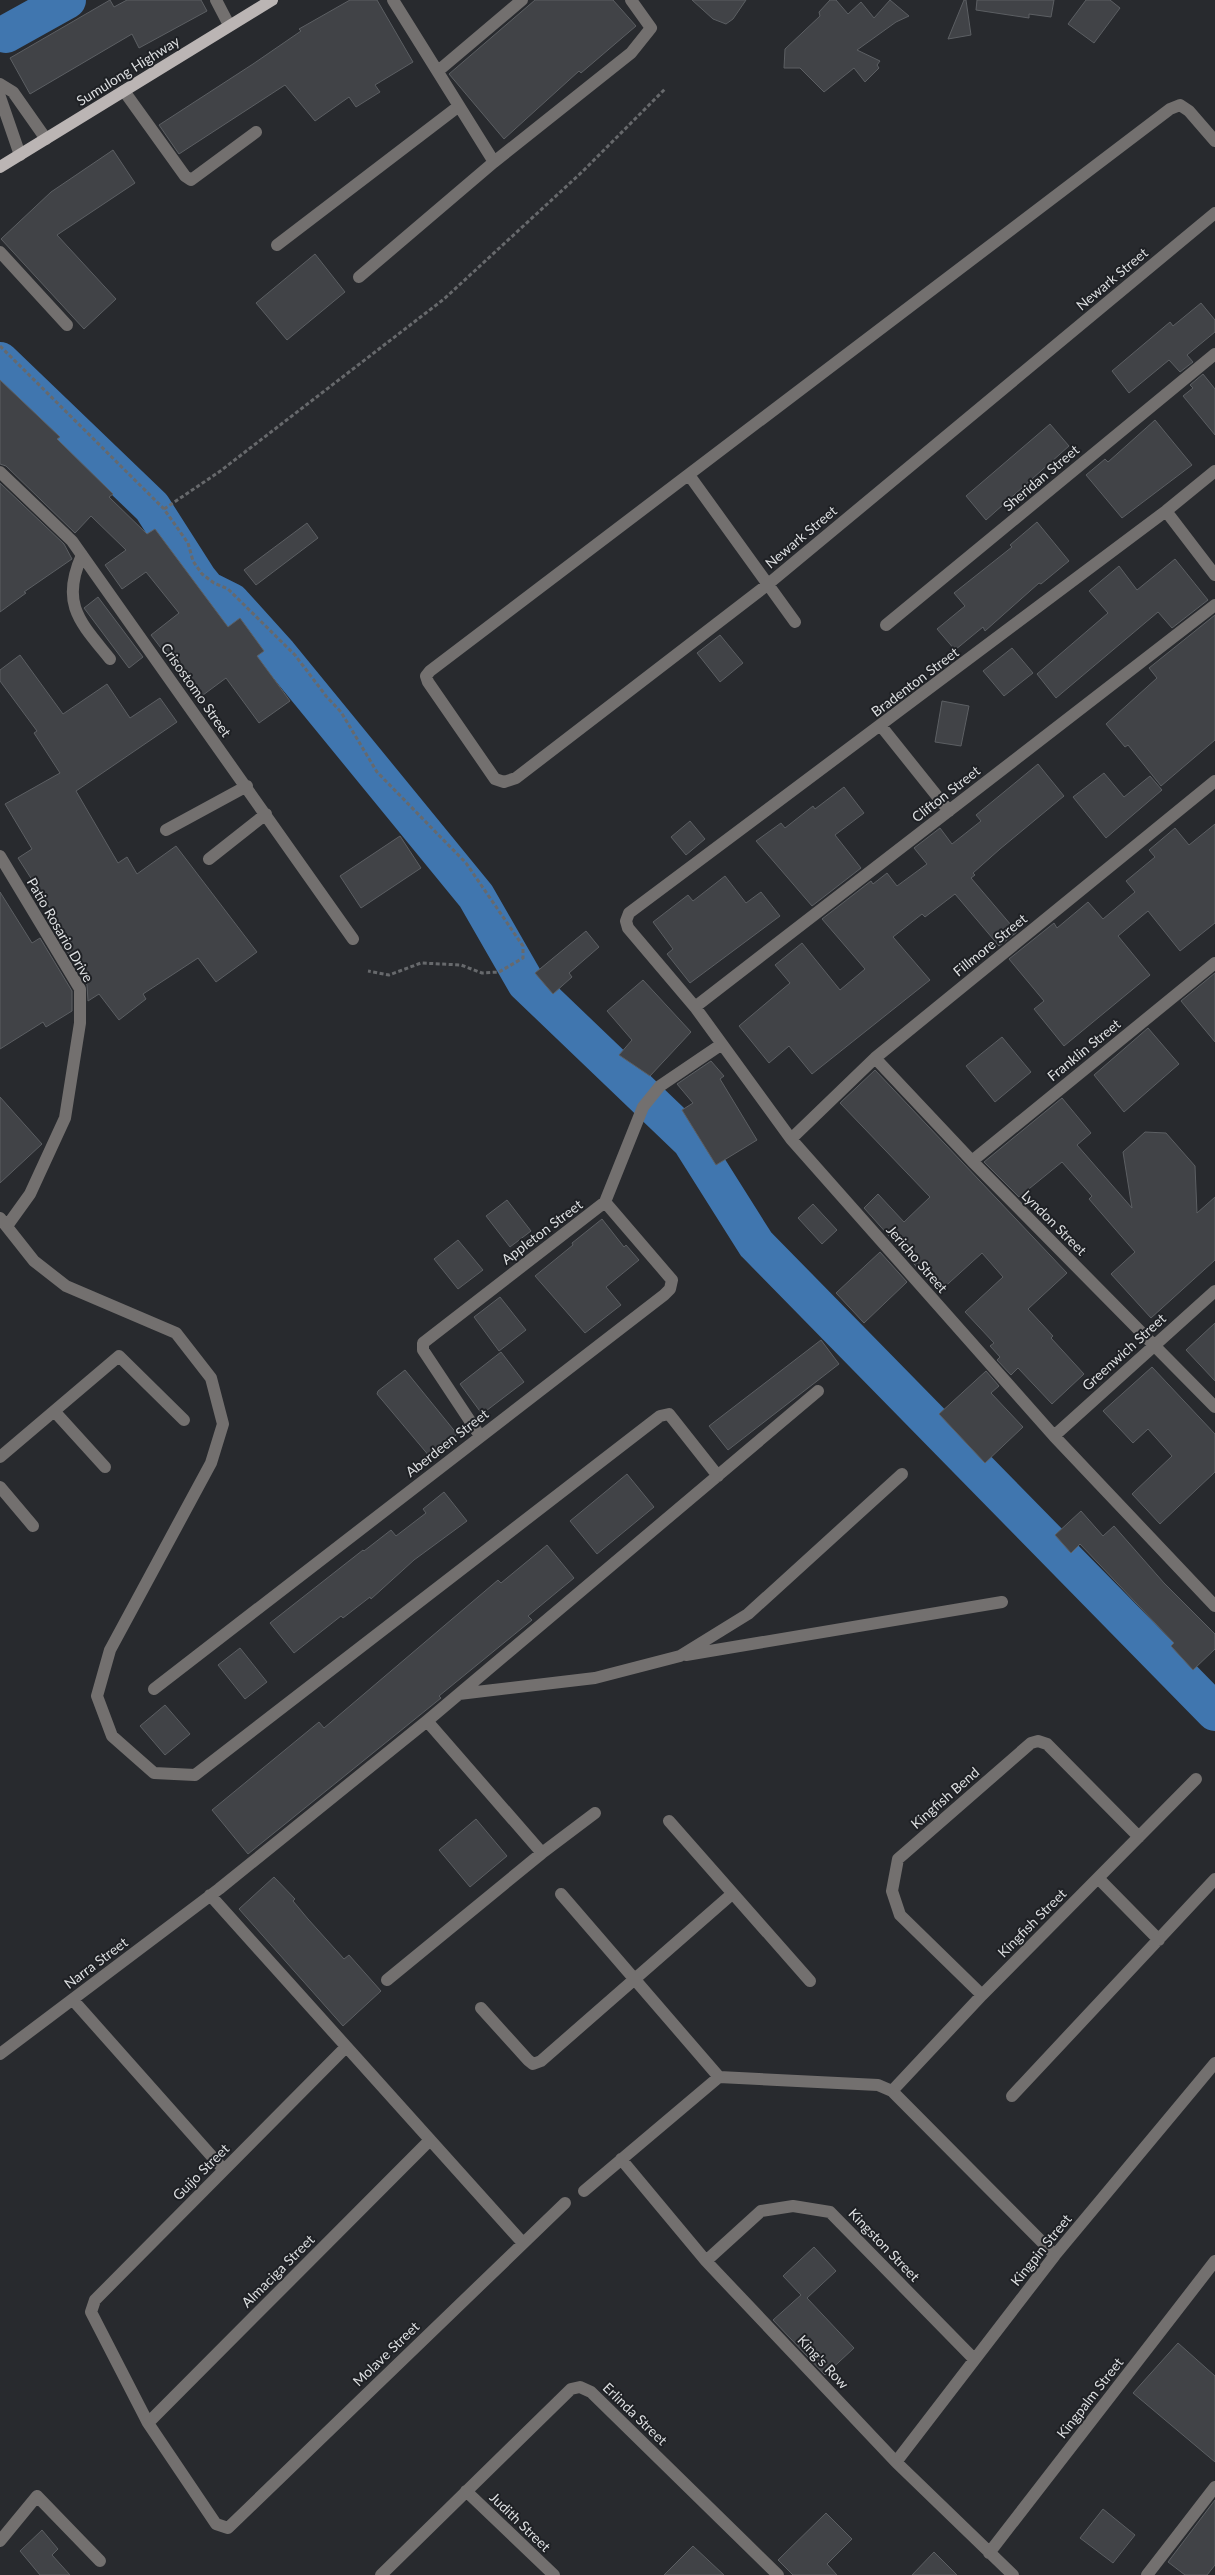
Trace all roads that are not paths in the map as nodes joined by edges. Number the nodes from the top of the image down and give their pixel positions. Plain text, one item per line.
1 (216, 0) edge
2 (272, 0) edge
3 (393, 0) edge
4 (522, 0) edge
5 (631, 0) edge
6 (229, 25) junction
7 (438, 71) junction
8 (0, 84) edge
9 (124, 91) junction
10 (0, 97) edge
11 (459, 106) junction
12 (256, 132) dead end
13 (46, 139) junction
14 (1215, 141) edge
15 (20, 155) junction
16 (494, 162) junction
17 (0, 167) edge
18 (1215, 213) edge
19 (278, 245) dead end
20 (0, 252) edge
21 (359, 277) dead end
22 (67, 325) dead end
23 (1215, 354) edge
24 (1215, 471) edge
25 (0, 472) edge
26 (688, 475) junction
27 (1166, 511) junction
28 (82, 556) junction
29 (1215, 575) edge
30 (767, 585) junction
31 (1215, 605) edge
32 (795, 622) dead end
33 (886, 625) dead end
34 (110, 659) dead end
35 (881, 726) junction
36 (1215, 781) edge
37 (246, 786) junction
38 (949, 811) junction
39 (266, 814) junction
40 (166, 830) dead end
41 (0, 856) edge
42 (209, 859) dead end
43 (629, 913) joint
44 (353, 939) dead end
45 (1215, 963) edge
46 (695, 1007) junction
47 (722, 1044) junction
48 (875, 1058) junction
49 (791, 1138) junction
50 (972, 1161) junction
51 (605, 1202) junction
52 (4, 1222) edge
53 (1215, 1291) edge
54 (1154, 1345) junction
55 (818, 1391) dead end
56 (1215, 1407) edge
57 (55, 1412) junction
58 (184, 1420) dead end
59 (480, 1436) junction
60 (1054, 1436) junction
61 (0, 1457) edge
62 (105, 1467) dead end
63 (902, 1474) dead end
64 (718, 1476) junction
65 (0, 1487) edge
66 (33, 1526) dead end
67 (1002, 1602) dead end
68 (1215, 1606) edge
69 (680, 1656) junction
70 (154, 1689) dead end
71 (459, 1694) junction
72 (427, 1721) junction
73 (1196, 1779) dead end
74 (595, 1813) dead end
75 (668, 1821) dead end
76 (1139, 1837) junction
77 (542, 1853) junction
78 (1098, 1878) junction
79 (1215, 1879) edge
80 (561, 1894) dead end
81 (732, 1894) junction
82 (210, 1896) junction
83 (1159, 1940) junction
84 (387, 1980) dead end
85 (634, 1980) junction
86 (810, 1980) dead end
87 (982, 1995) junction
88 (73, 2000) junction
89 (482, 2008) dead end
90 (346, 2047) junction
91 (0, 2054) edge
92 (1215, 2063) edge
93 (719, 2077) junction
94 (892, 2091) junction
95 (1012, 2096) dead end
96 (430, 2140) junction
97 (621, 2159) junction
98 (224, 2170) junction
99 (584, 2191) dead end
100 (565, 2203) dead end
101 (522, 2242) junction
102 (1055, 2255) junction
103 (706, 2261) junction
104 (1215, 2261) edge
105 (974, 2359) junction
106 (148, 2423) junction
107 (896, 2462) junction
108 (1215, 2487) edge
109 (466, 2491) junction
110 (0, 2541) edge
111 (989, 2553) junction
112 (100, 2561) dead end
113 (381, 2575) edge
114 (554, 2575) edge
115 (778, 2575) edge
116 (1013, 2575) edge
117 (1147, 2575) edge

1 - 6 street
2 - 6 main road, Sumulong Highway
3 - 7 street
4 - 7 street
5 - 16 street
6 - 9 main road, Sumulong Highway
7 - 11 street
8 - 13 street
9 - 12 street
9 - 13 main road, Sumulong Highway
10 - 15 street
11 - 16 street
11 - 19 street
13 - 15 main road, Sumulong Highway
14 - 26 street
15 - 17 main road, Sumulong Highway
16 - 21 street
18 - 30 street, Newark Street
20 - 22 street
23 - 33 street, Sheridan Street
24 - 27 street, Bradenton Street
25 - 28 street, Crisostomo Street
26 - 30 street
26 - 30 street, Newark Street
27 - 29 street
27 - 35 street, Bradenton Street
28 - 34 street
28 - 37 street, Crisostomo Street
30 - 32 street
31 - 38 street, Clifton Street
35 - 38 street
35 - 43 street, Bradenton Street
36 - 48 street, Fillmore Street
37 - 39 street, Crisostomo Street
37 - 40 street
38 - 46 street, Clifton Street
39 - 42 street
39 - 44 street, Crisostomo Street
41 - 52 street, Patio Rosario Drive
43 - 46 street, Jericho Street
45 - 50 street, Franklin Street
46 - 47 street, Jericho Street
47 - 49 street, Jericho Street
47 - 51 street
48 - 49 street, Fillmore Street
48 - 50 street, Lyndon Street
49 - 60 street, Jericho Street
50 - 54 street, Lyndon Street
51 - 59 street, Appleton Street
51 - 59 street, Aberdeen Street
52 - 64 street
53 - 54 street, Greenwich Street
54 - 56 street, Lyndon Street
54 - 60 street, Greenwich Street
55 - 64 street, Narra Street
57 - 58 street
57 - 61 street
57 - 62 street
59 - 70 street, Aberdeen Street
60 - 68 street, Jericho Street
63 - 69 street
64 - 71 street, Narra Street
65 - 66 street
67 - 69 street
69 - 71 street
71 - 72 street, Narra Street
72 - 77 street
72 - 82 street, Narra Street
73 - 76 street, Kingfish Street
74 - 77 street
75 - 81 street
76 - 78 street, Kingfish Street
76 - 87 street, Kingfish Bend
77 - 84 street
78 - 83 street
78 - 87 street, Kingfish Street
79 - 83 street
80 - 85 street
81 - 85 street
81 - 86 street
82 - 88 street, Narra Street
82 - 90 street
83 - 95 street
85 - 89 street
85 - 93 street
87 - 94 street, Kingfish Street
88 - 91 street, Narra Street
88 - 98 street
90 - 96 street
90 - 98 street, Guijo Street
92 - 102 street, Kingpin Street
93 - 94 street
93 - 97 street
94 - 102 street
96 - 101 street
96 - 106 street, Almaciga Street
97 - 99 street
97 - 103 street, King's Row
98 - 106 street, Guijo Street
100 - 101 street, Molave Street
101 - 106 street, Molave Street
102 - 105 street, Kingpin Street
103 - 105 street, Kingston Street
103 - 107 street, King's Row
104 - 111 street, Kingpalm Street
105 - 107 street, Kingpin Street
107 - 111 street, King's Row
108 - 117 street
109 - 113 street, Erlinda Street
109 - 114 street, Judith Street
109 - 115 street, Erlinda Street
110 - 112 street
111 - 116 street, King's Row

